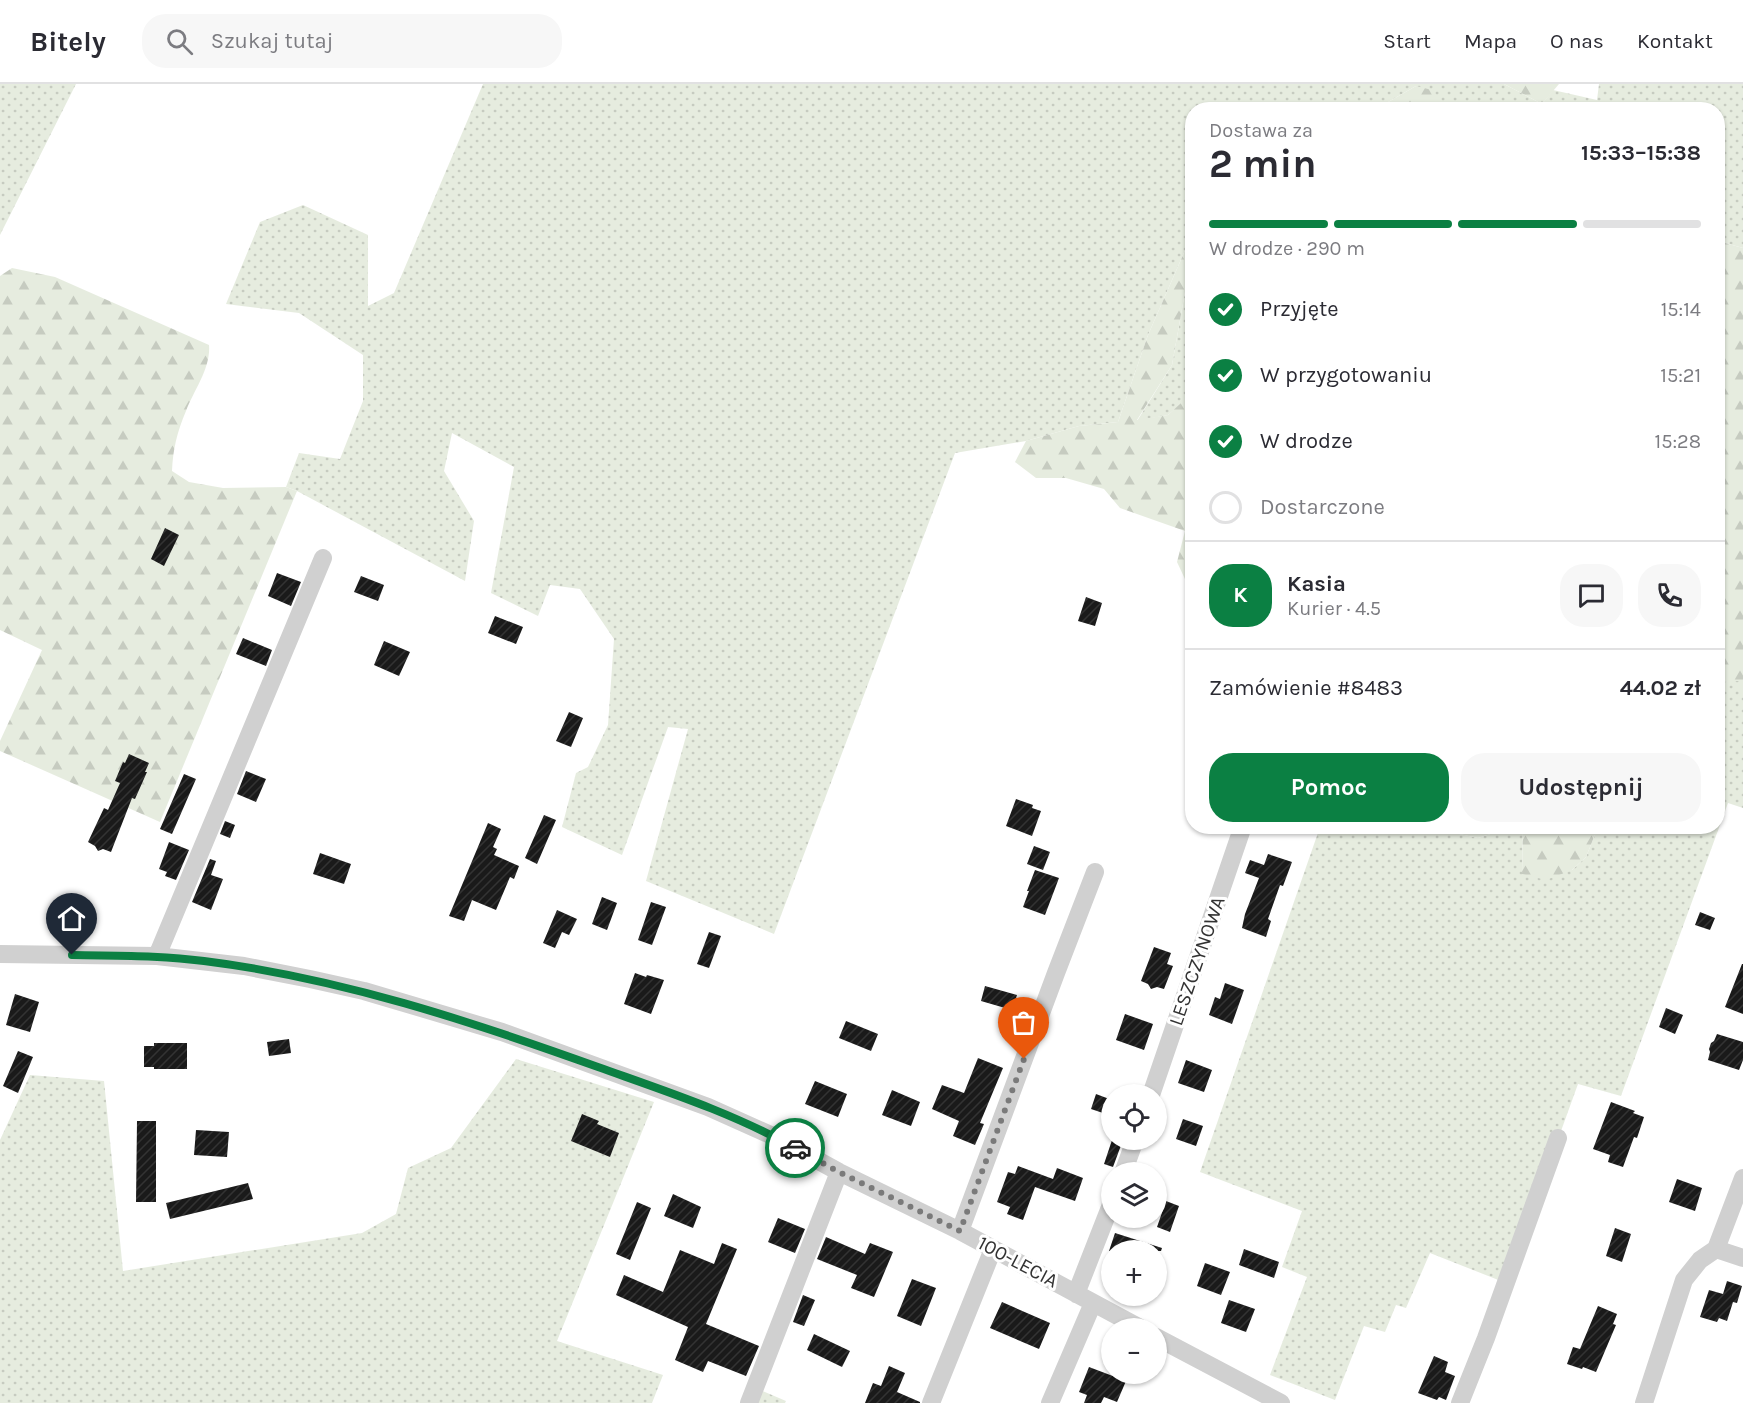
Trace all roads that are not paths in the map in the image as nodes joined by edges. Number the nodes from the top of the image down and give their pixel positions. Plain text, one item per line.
1 (322, 558) dead end
2 (1240, 834) edge
3 (1095, 872) dead end
4 (0, 954) edge
5 (157, 956) junction
6 (1155, 1084) edge
7 (1558, 1138) dead end
8 (839, 1172) junction
9 (1743, 1178) edge
10 (1102, 1228) edge
11 (960, 1231) junction
12 (993, 1249) junction
13 (1716, 1249) junction
14 (1743, 1258) edge
15 (1076, 1294) junction
16 (1093, 1303) junction
17 (1121, 1318) edge
18 (1167, 1343) edge
19 (749, 1403) edge
20 (931, 1403) edge
21 (1050, 1403) edge
22 (1281, 1403) edge
23 (1460, 1403) edge
24 (1644, 1403) edge

1 - 5 street
2 - 6 street, LESZCZYNOWA
3 - 11 street
4 - 5 street, 100-LECIA
5 - 8 street, 100-LECIA
7 - 23 street
8 - 11 street, 100-LECIA
8 - 19 street
9 - 13 street
10 - 15 street
11 - 12 street, 100-LECIA
12 - 15 street, 100-LECIA
12 - 20 street
13 - 14 street
13 - 24 street
15 - 16 street, 100-LECIA
16 - 17 street, 100-LECIA
16 - 21 street
18 - 22 street

